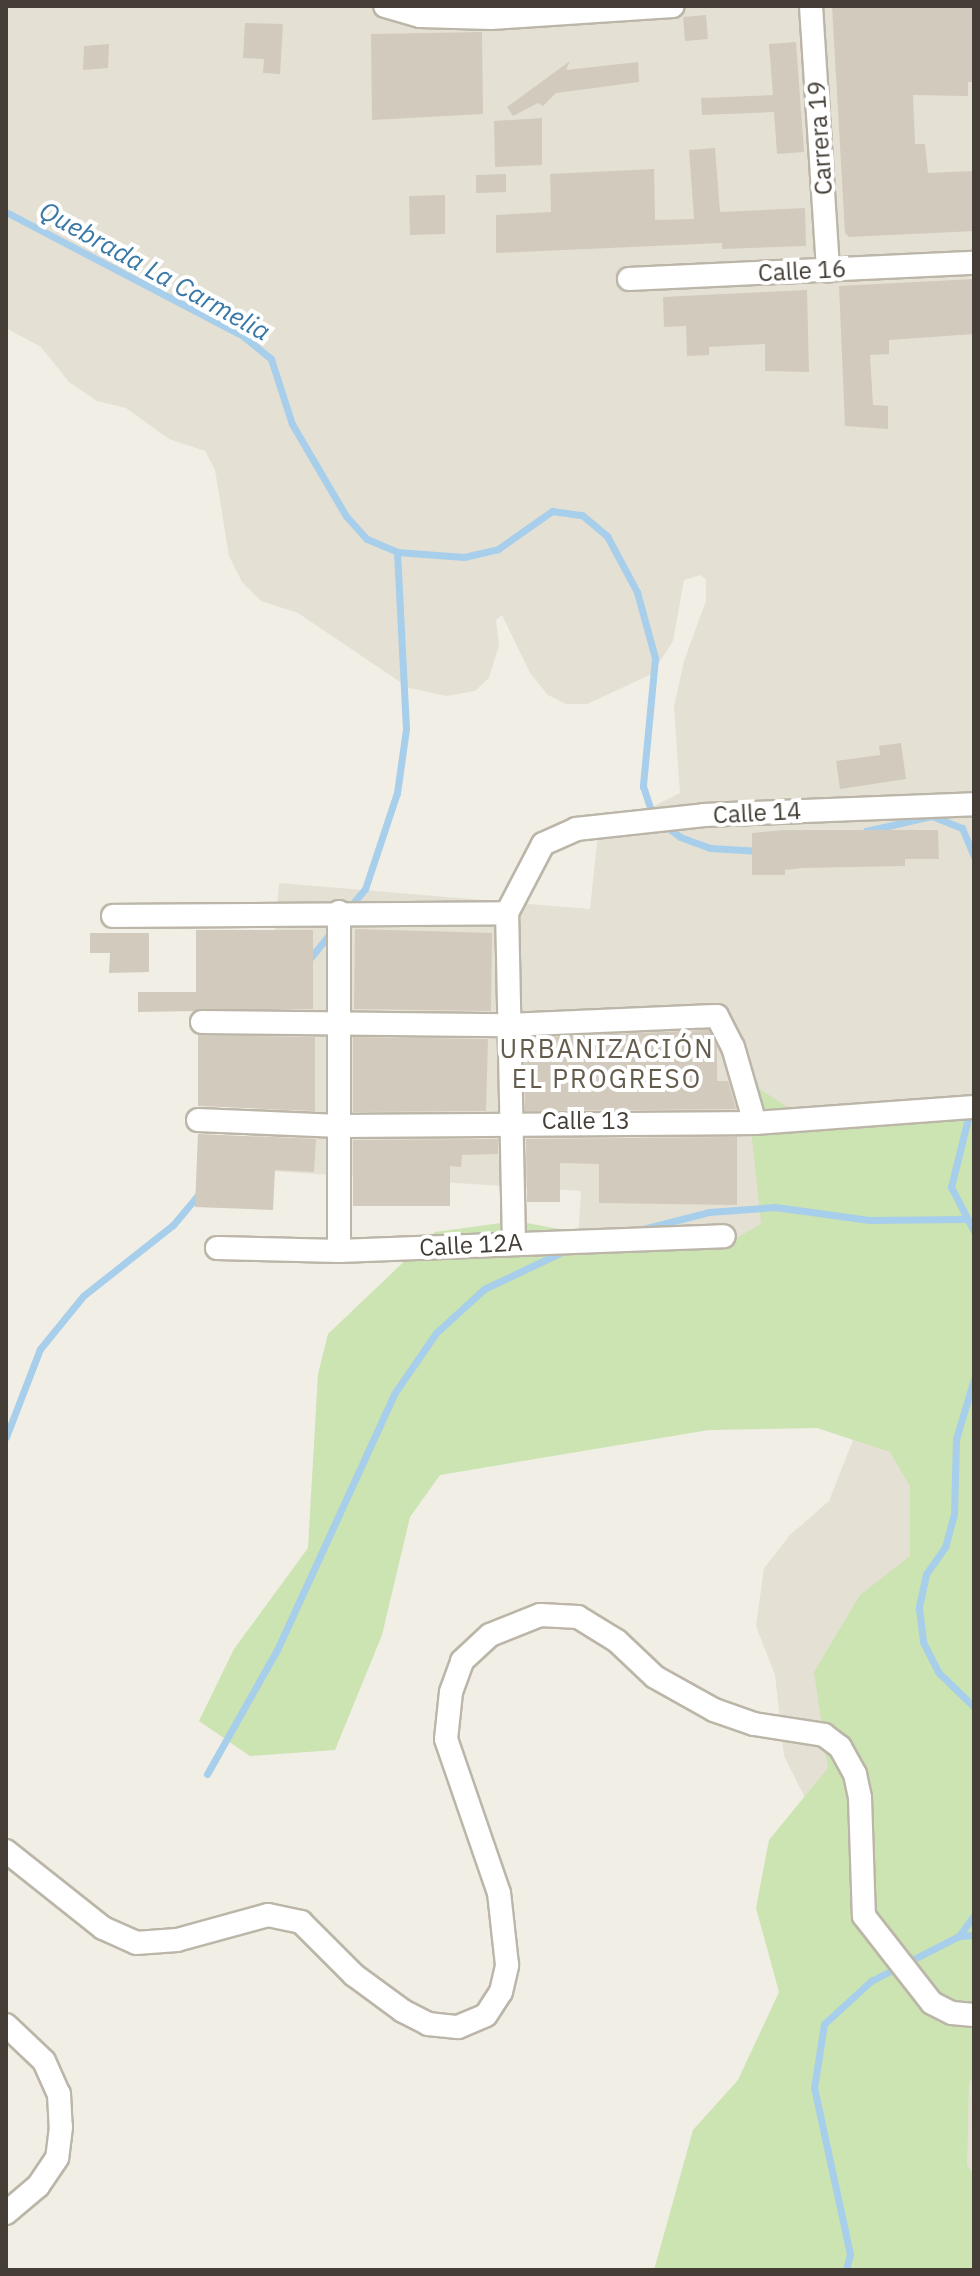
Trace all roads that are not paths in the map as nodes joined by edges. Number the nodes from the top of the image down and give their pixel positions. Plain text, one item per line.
1 (385, 6) edge
2 (673, 6) edge
3 (811, 6) edge
4 (974, 263) edge
5 (828, 270) junction
6 (629, 279) dead end
7 (974, 804) edge
8 (339, 912) junction
9 (507, 913) junction
10 (113, 916) dead end
11 (202, 1022) dead end
12 (338, 1024) junction
13 (508, 1025) junction
14 (974, 1107) edge
15 (198, 1120) dead end
16 (510, 1121) junction
17 (755, 1123) junction
18 (340, 1126) junction
19 (724, 1236) dead end
20 (514, 1243) junction
21 (217, 1248) dead end
22 (339, 1251) junction
23 (6, 1851) edge
24 (974, 2015) edge
25 (6, 2025) edge
26 (6, 2213) edge

1 - 2 street
3 - 5 street, Carrera 19
4 - 5 street, Calle 16
5 - 6 street, Calle 16
7 - 9 street, Calle 14
8 - 9 street
8 - 10 street
8 - 12 street
9 - 13 street
11 - 12 street
12 - 13 street
12 - 18 street
13 - 16 street
13 - 17 street
14 - 17 street, Calle 13
15 - 18 street, Calle 13
16 - 17 street, Calle 13
16 - 18 street, Calle 13
16 - 20 street
18 - 22 street
19 - 20 street, Calle 12A
20 - 22 street, Calle 12A
21 - 22 street, Calle 12A
23 - 24 street
25 - 26 street

